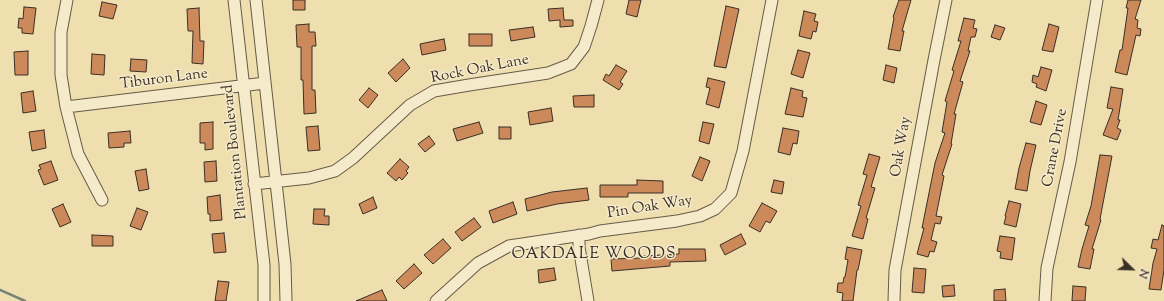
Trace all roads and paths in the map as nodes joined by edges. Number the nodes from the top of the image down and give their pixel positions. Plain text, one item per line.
1 (67, 0) edge
2 (234, 0) edge
3 (256, 0) edge
4 (598, 0) edge
5 (772, 0) edge
6 (946, 0) edge
7 (1097, 0) edge
8 (265, 83) junction
9 (244, 86) junction
10 (66, 107) junction
11 (276, 181) junction
12 (254, 184) junction
13 (102, 200) dead end
14 (579, 235) junction
15 (264, 301) edge
16 (286, 301) edge
17 (436, 301) edge
18 (588, 301) edge
19 (894, 301) edge
20 (1045, 301) edge

1 - 10 street
2 - 9 street, Plantation Boulevard
3 - 8 street
4 - 11 street, Rock Oak Lane
5 - 14 street, Pin Oak Way
6 - 19 street, Oak Way
7 - 20 street, Crane Drive
8 - 9 street, Tiburon Lane
8 - 11 street
9 - 10 street, Tiburon Lane
9 - 12 street, Plantation Boulevard
10 - 13 street
11 - 12 street, Rock Oak Lane
11 - 16 street
12 - 15 street, Plantation Boulevard
14 - 17 street, Pin Oak Way
14 - 18 street

